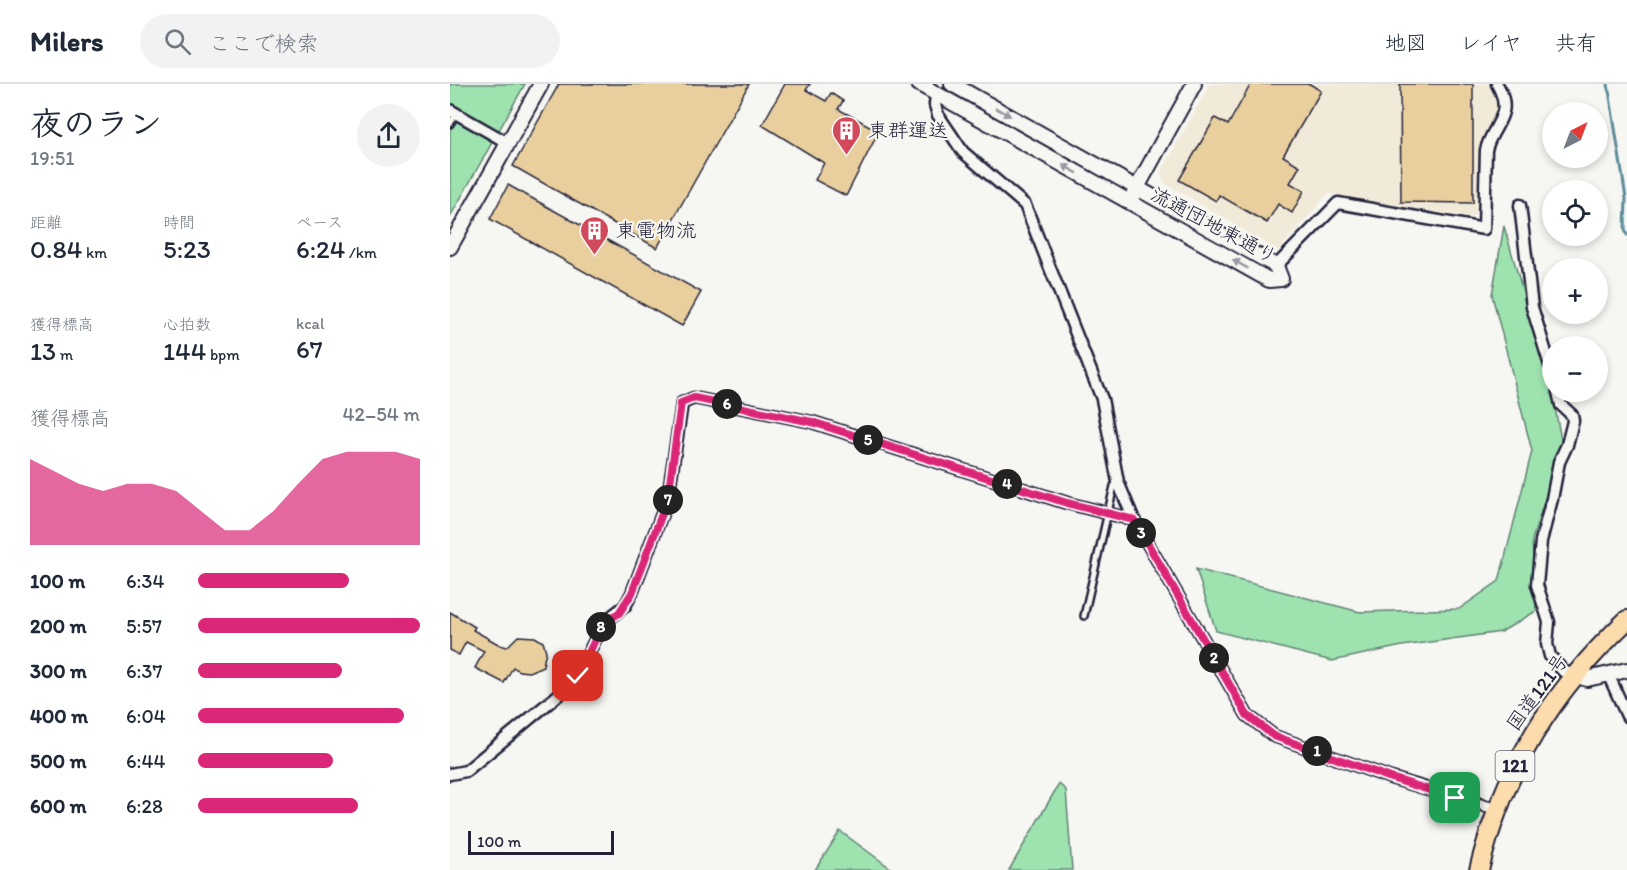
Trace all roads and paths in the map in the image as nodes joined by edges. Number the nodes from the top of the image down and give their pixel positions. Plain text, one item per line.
1 (541, 84) edge
2 (919, 84) edge
3 (952, 84) edge
4 (1194, 84) edge
5 (1497, 84) edge
6 (936, 93) junction
7 (452, 116) edge
8 (508, 143) junction
9 (1137, 187) junction
10 (1129, 202) junction
11 (1520, 205) dead end
12 (450, 247) edge
13 (1276, 266) junction
14 (1542, 340) edge
15 (1560, 402) edge
16 (1118, 482) junction
17 (1107, 512) junction
18 (1134, 520) junction
19 (1084, 616) dead end
20 (1627, 620) edge
21 (1627, 670) edge
22 (1575, 675) junction
23 (1609, 676) junction
24 (1627, 716) edge
25 (450, 774) edge
26 (1496, 808) junction
27 (1479, 870) edge

1 - 8 street
2 - 6 street, 流通団地東通り
3 -> 9 street, 流通団地東通り
4 - 9 street
5 - 13 street
10 -> 6 street, 流通団地東通り
6 - 16 street
7 - 8 street
8 - 12 street
9 - 10 street
9 - 13 street, 流通団地東通り
13 -> 10 street, 流通団地東通り
11 - 14 street
15 - 22 street
16 - 17 lane
16 - 18 street
17 - 18 street
17 - 19 lane
17 - 25 street
18 - 26 street
20 - 22 highway, 国道121号 / 121
21 - 23 street
22 - 23 street
22 - 26 highway, 国道121号 / 121
23 - 24 street
26 - 27 highway, 国道121号 / 121

